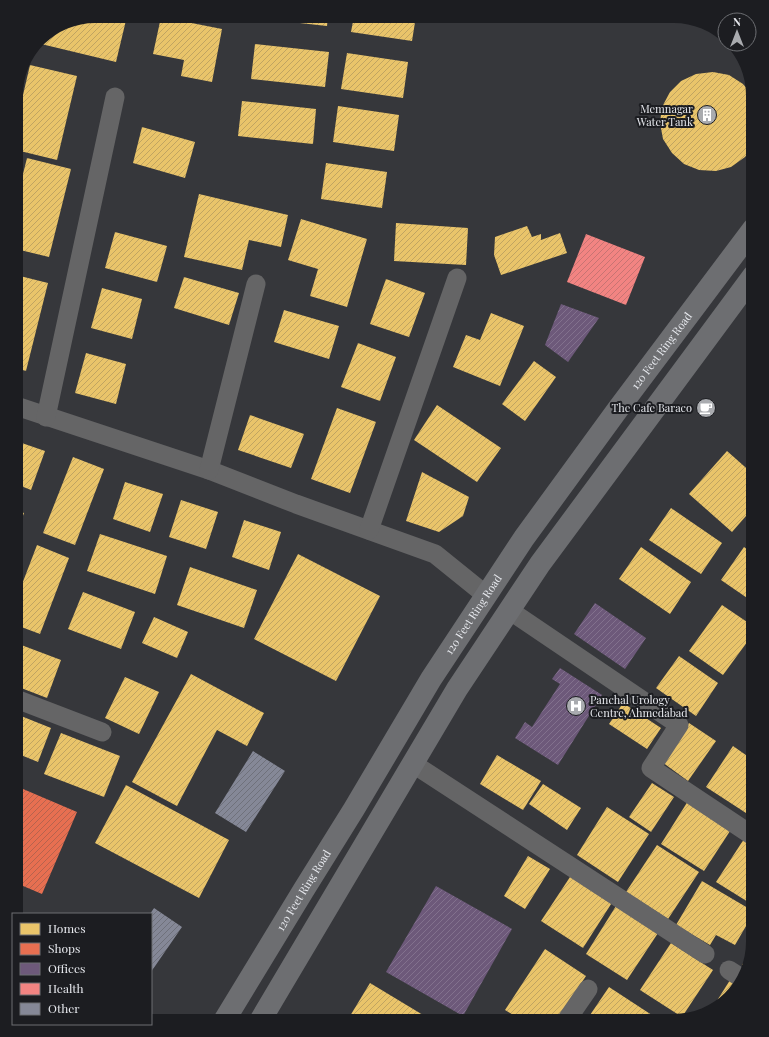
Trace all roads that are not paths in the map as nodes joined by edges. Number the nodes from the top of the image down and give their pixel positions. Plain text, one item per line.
1 (114, 97) dead end
2 (746, 237) edge
3 (457, 278) dead end
4 (256, 284) dead end
5 (746, 285) edge
6 (23, 409) edge
7 (46, 417) junction
8 (209, 470) junction
9 (369, 530) junction
10 (486, 596) junction
11 (509, 610) junction
12 (23, 702) edge
13 (102, 732) dead end
14 (412, 763) junction
15 (746, 831) edge
16 (705, 954) dead end
17 (588, 990) dead end
18 (228, 1014) edge
19 (264, 1014) edge
20 (571, 1014) edge

1 - 7 street
2 - 10 main road, 120 Feet Ring Road
3 - 9 street
4 - 8 street
5 - 11 main road
6 - 7 street
7 - 8 street
8 - 9 street
9 - 10 street
10 - 18 main road, 120 Feet Ring Road
11 - 14 main road
11 - 15 street
12 - 13 street
14 - 16 street
14 - 19 main road
17 - 20 street

